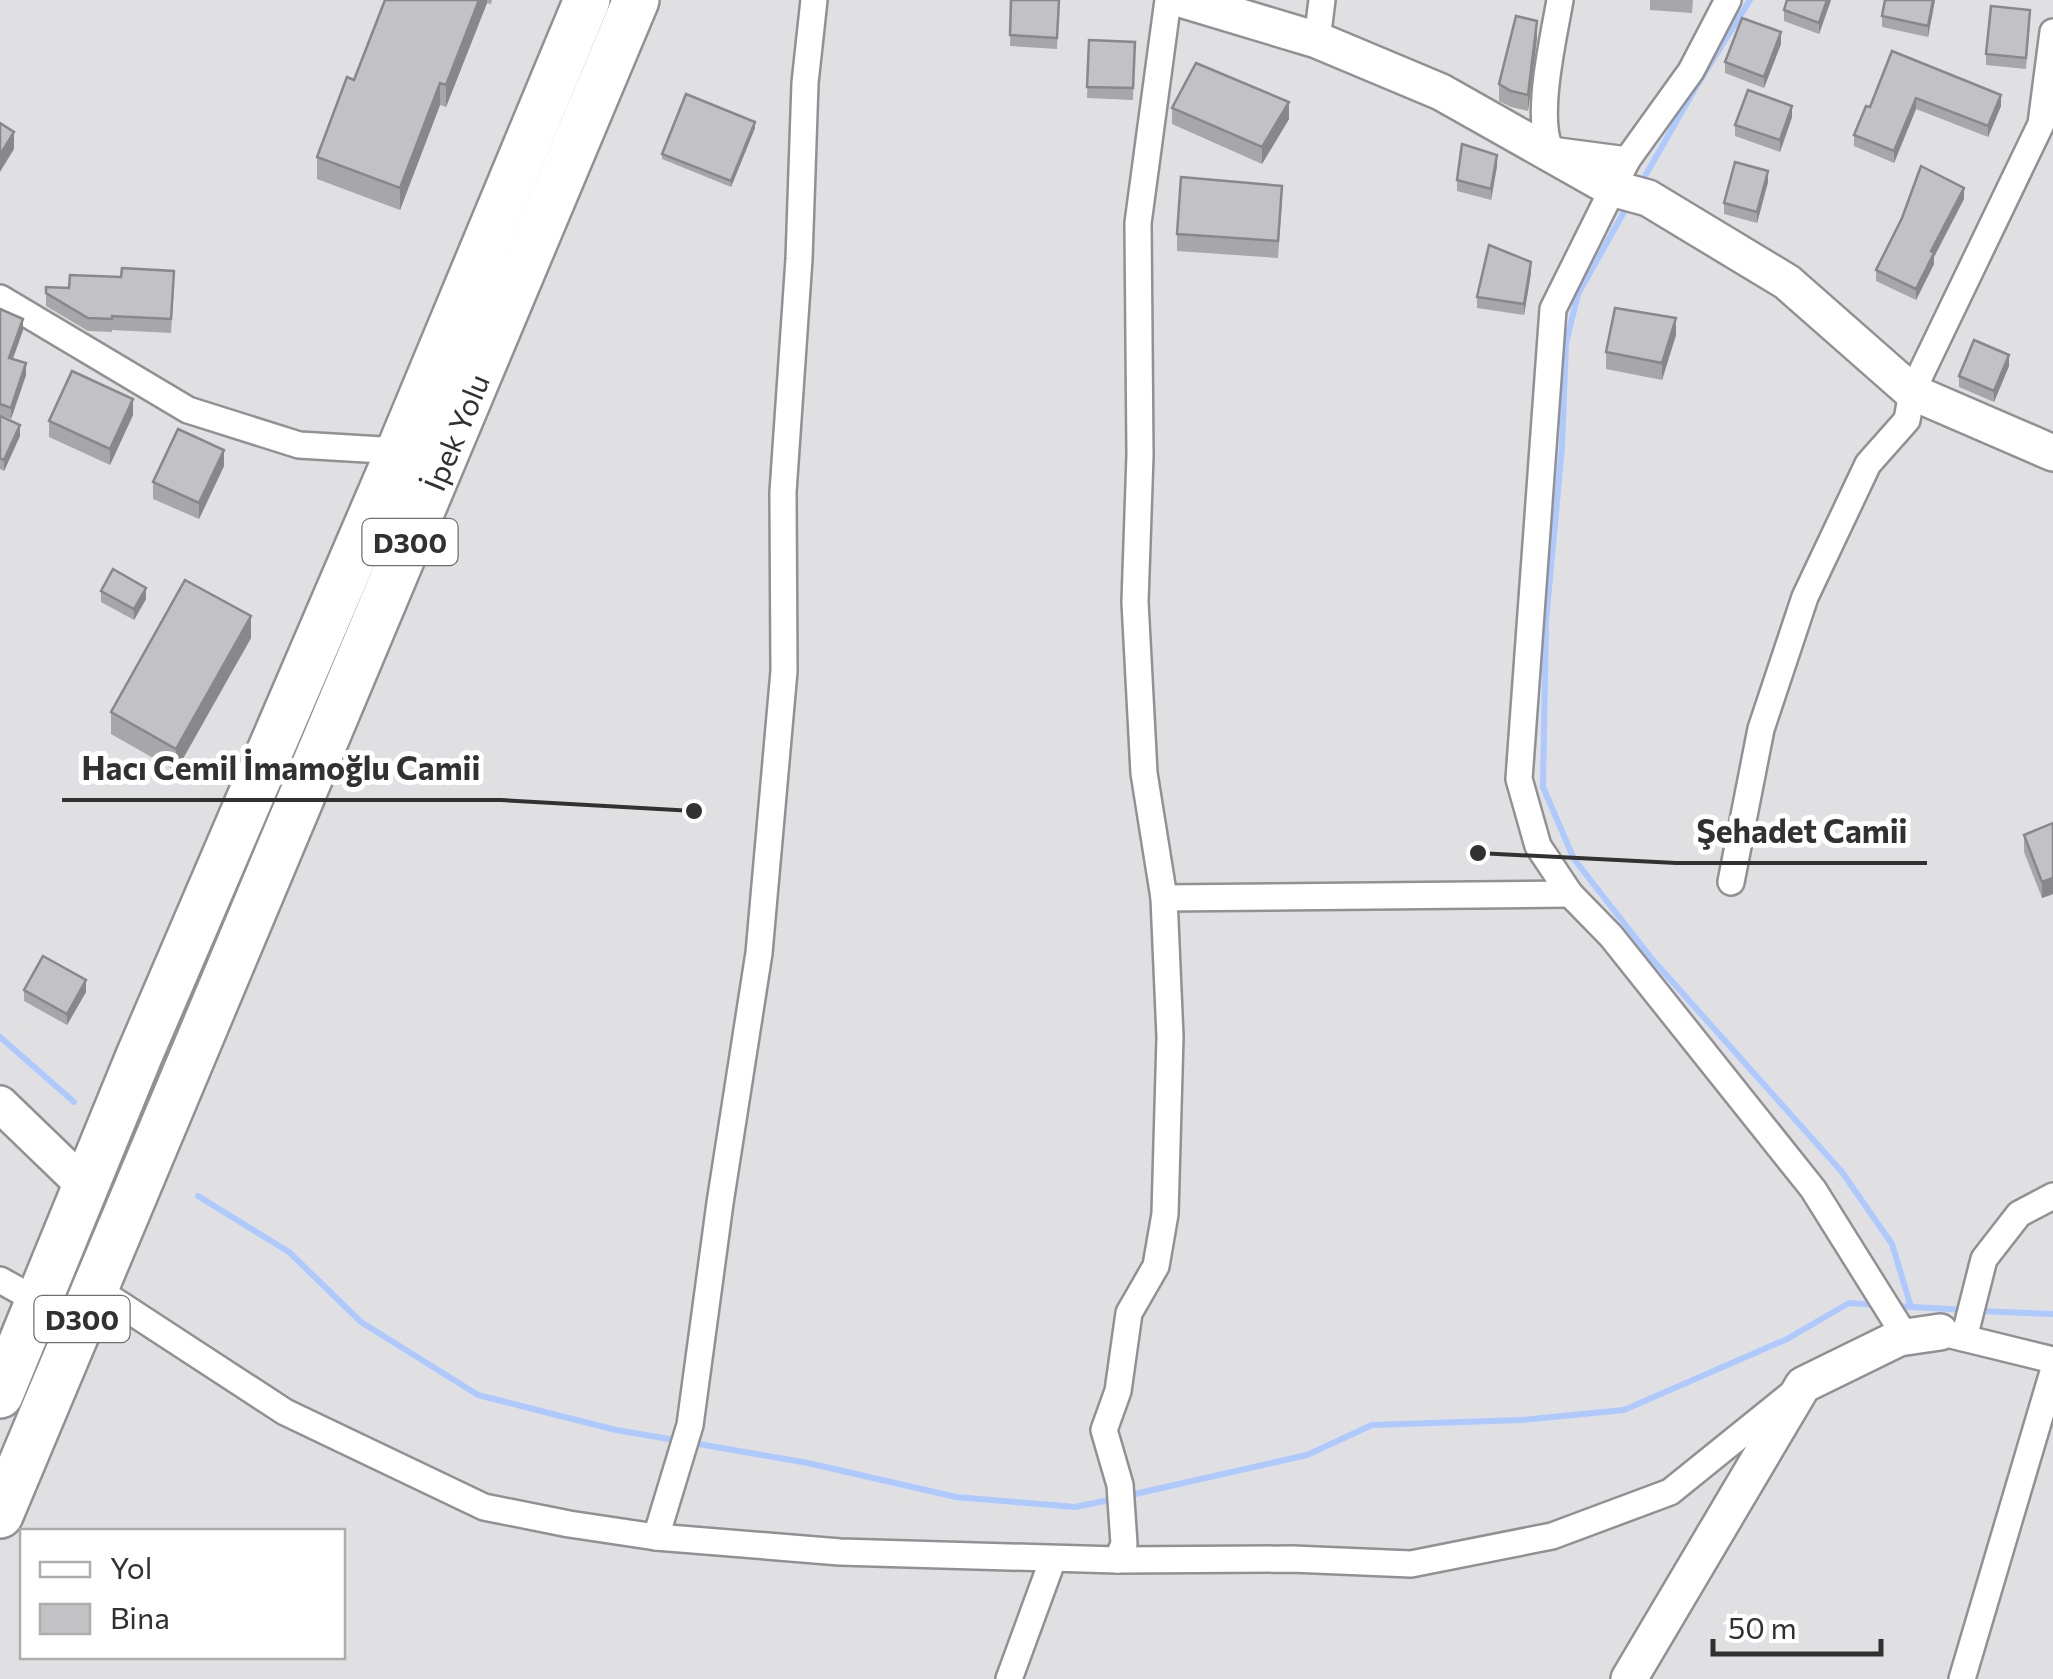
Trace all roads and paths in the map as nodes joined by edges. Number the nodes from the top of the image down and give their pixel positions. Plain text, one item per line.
1 (587, 0) edge
2 (636, 0) edge
3 (814, 0) edge
4 (1168, 0) edge
5 (1184, 0) edge
6 (1322, 0) edge
7 (1560, 0) edge
8 (1728, 0) edge
9 (2053, 32) edge
10 (1317, 40) junction
11 (1619, 174) junction
12 (0, 298) edge
13 (1912, 392) junction
14 (399, 451) junction
15 (2053, 452) edge
16 (1731, 882) dead end
17 (1570, 894) junction
18 (1164, 898) junction
19 (0, 1104) edge
20 (92, 1173) junction
21 (2053, 1196) edge
22 (96, 1288) junction
23 (19, 1291) edge
24 (1958, 1330) junction
25 (1900, 1333) junction
26 (2053, 1360) edge
27 (2053, 1372) edge
28 (1803, 1385) junction
29 (0, 1395) edge
30 (12, 1455) edge
31 (0, 1515) edge
32 (656, 1537) junction
33 (1054, 1558) junction
34 (1118, 1560) junction
35 (1008, 1679) edge
36 (1629, 1679) edge
37 (1962, 1679) edge

1 - 14 highway, İpek Yolu / D300
2 - 22 highway, İpek Yolu / D300
3 - 32 street
4 - 18 street
5 - 10 street
6 - 10 street
7 - 11 street
8 - 11 street
9 - 13 street
10 - 11 street
11 - 13 street
11 - 17 street
12 - 14 street
13 - 15 street
13 - 16 street
14 - 20 highway, İpek Yolu / D300
17 - 18 street
17 - 25 street
18 - 34 street
19 - 20 street
20 - 23 highway, D300
21 - 24 street
22 - 30 highway, D300
22 - 32 street
23 - 29 highway, D300
24 - 25 street
24 - 26 street
25 - 28 street
27 - 37 street
28 - 34 street
28 - 36 street
30 - 31 highway, D300
32 - 33 street
33 - 34 street
33 - 35 street

